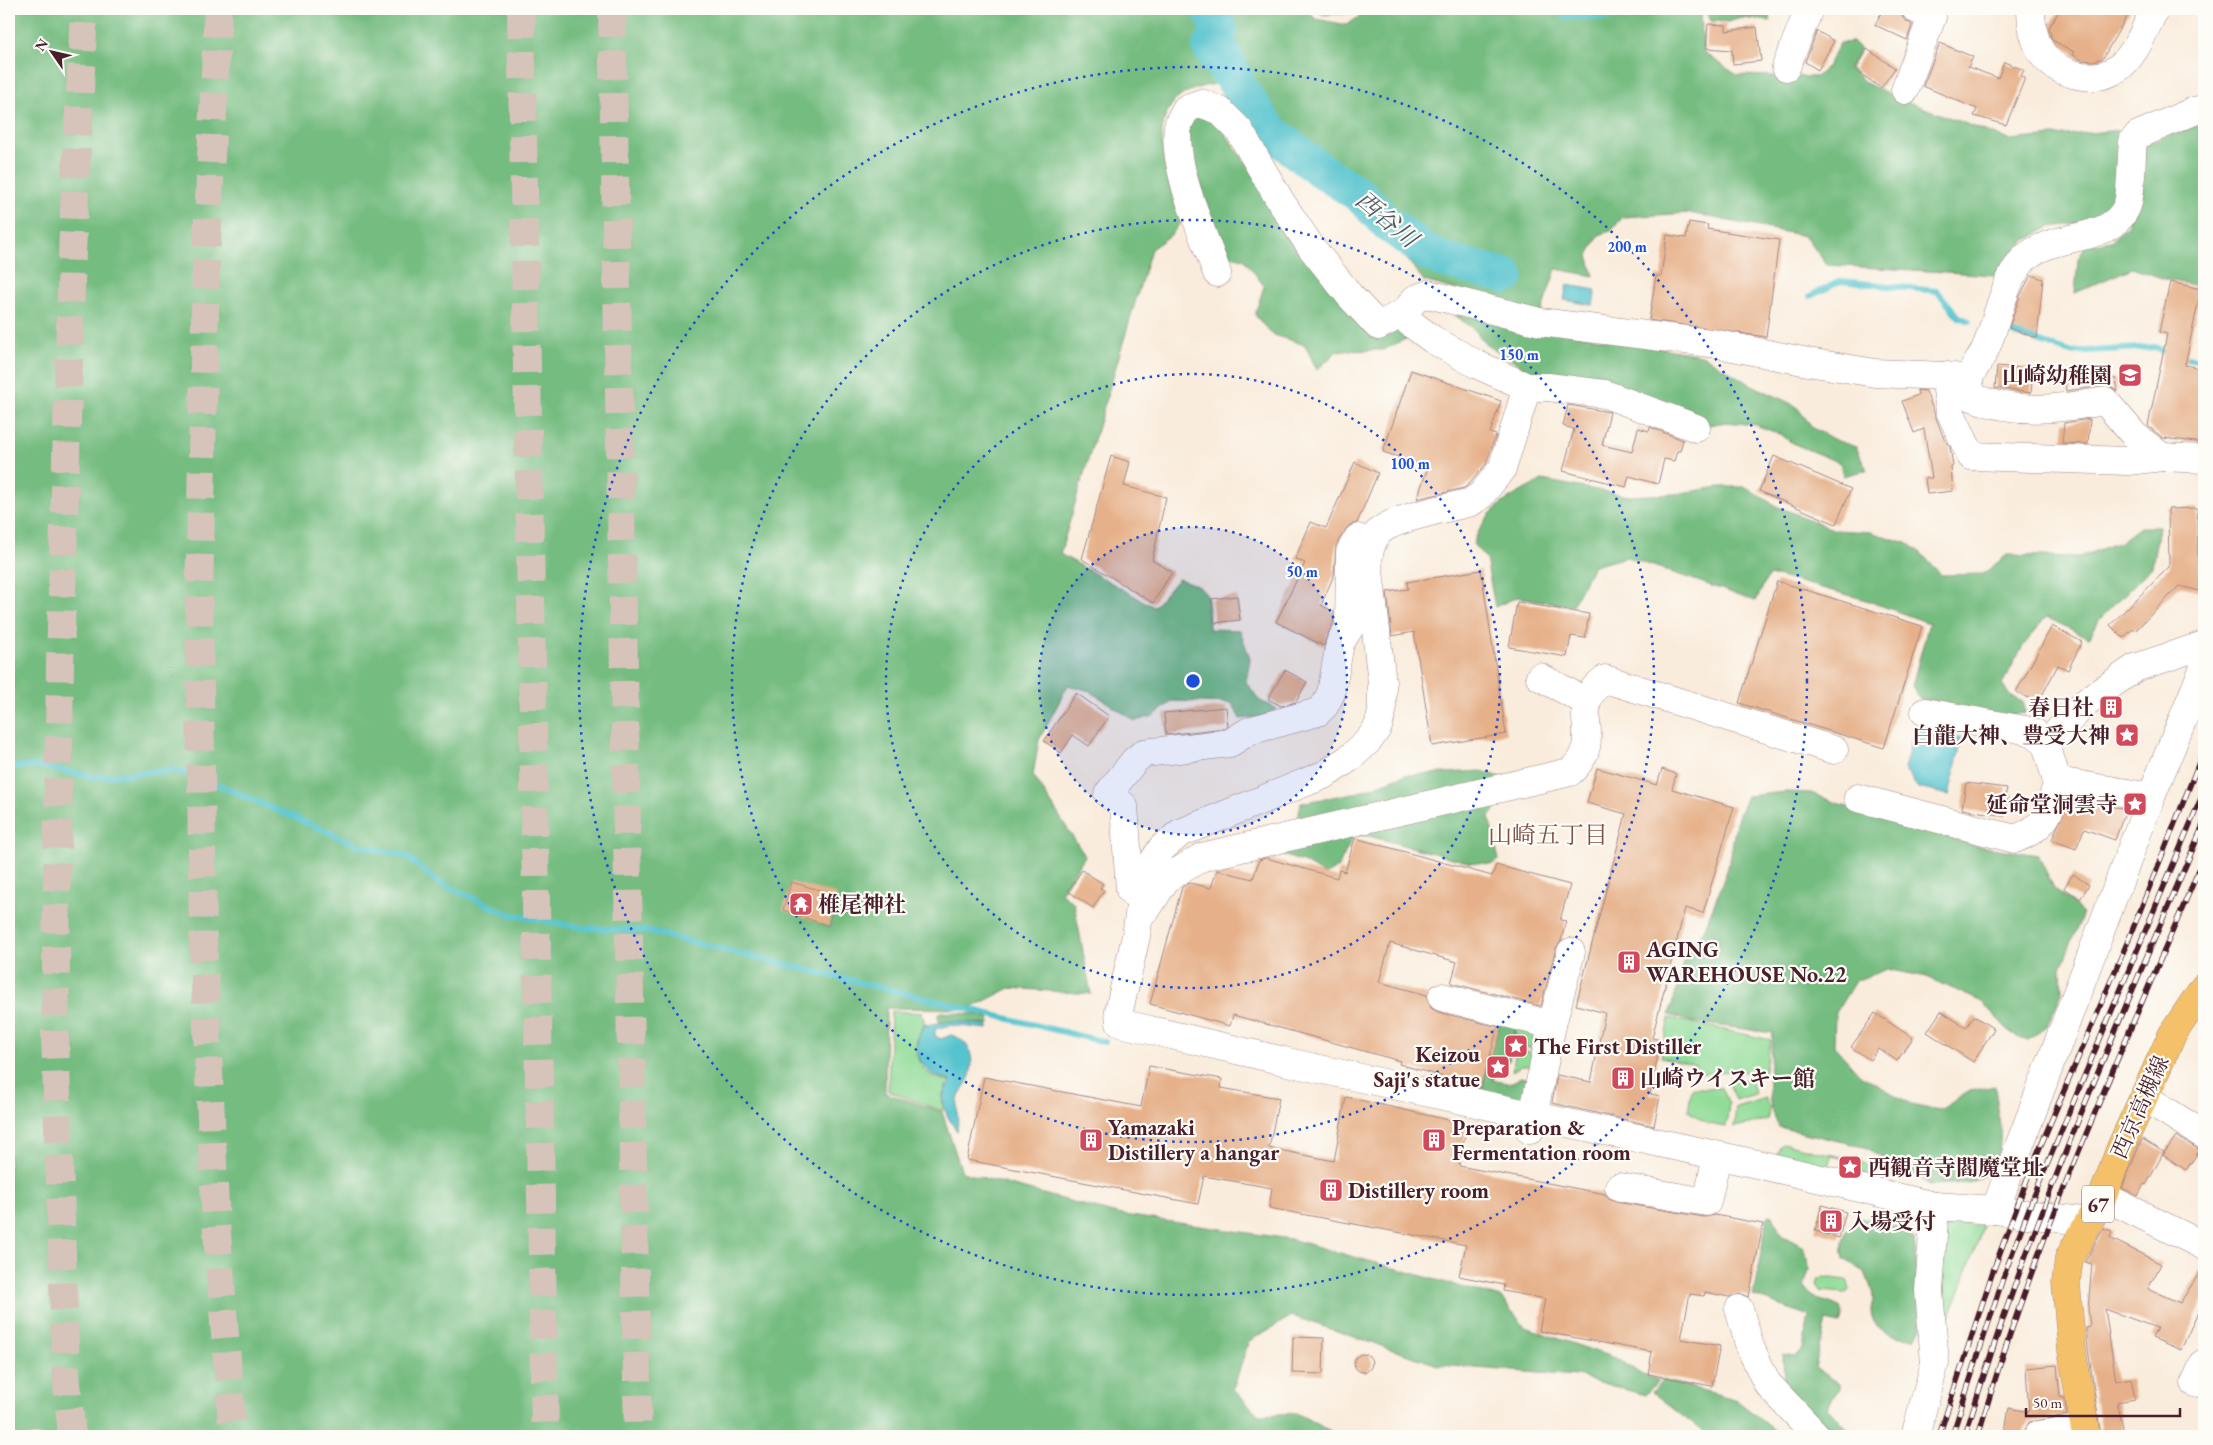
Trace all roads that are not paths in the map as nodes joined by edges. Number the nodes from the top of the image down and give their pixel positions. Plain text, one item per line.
1 (1809, 9) edge
2 (1916, 9) edge
3 (2031, 9) edge
4 (2155, 9) edge
5 (1786, 68) dead end
6 (1905, 90) dead end
7 (2204, 109) edge
8 (1217, 273) dead end
9 (1405, 312) junction
10 (1956, 377) junction
11 (1526, 387) junction
12 (1696, 428) dead end
13 (2162, 457) junction
14 (2204, 459) edge
15 (1391, 524) junction
16 (2204, 645) edge
17 (2204, 667) edge
18 (1540, 677) dead end
19 (1585, 701) junction
20 (1925, 712) dead end
21 (2046, 744) junction
22 (1834, 750) dead end
23 (2057, 781) junction
24 (2151, 797) junction
25 (1858, 798) dead end
26 (1141, 902) junction
27 (1136, 936) junction
28 (1570, 952) dead end
29 (2204, 987) edge
30 (1442, 997) dead end
31 (1552, 1025) junction
32 (2144, 1097) junction
33 (1531, 1123) junction
34 (2202, 1128) edge
35 (1717, 1156) junction
36 (1619, 1187) dead end
37 (2102, 1196) junction
38 (1934, 1206) junction
39 (1995, 1210) junction
40 (2089, 1222) junction
41 (2204, 1246) edge
42 (1739, 1309) dead end
43 (2085, 1433) edge
44 (2038, 1435) edge
45 (1817, 1436) edge
46 (1915, 1436) edge

1 - 5 street
2 - 6 street
3 - 4 street
7 - 10 street
8 - 9 street
9 - 10 street
9 - 11 street
10 - 13 street
10 - 13 street
11 - 12 street
11 - 15 street
13 - 14 street
15 - 26 street
15 - 26 street
16 - 21 street
17 - 24 street
18 - 19 street
19 - 22 street
19 - 27 street
20 - 21 street
21 - 23 street
23 - 24 street
23 - 25 street
24 - 39 street
26 - 27 street
27 - 33 street
28 - 31 street
29 - 32 main road, 西京高槻線 / 67
30 - 31 street
31 - 33 street
32 - 34 street
32 - 37 main road, 西京高槻線 / 67
33 - 35 street
35 - 36 street
35 - 38 street
37 - 40 main road, 西京高槻線 / 67
37 - 41 street
38 - 39 street
38 - 46 street
39 - 40 street
40 - 43 main road, 西京高槻線 / 67
42 - 45 street
43 - 44 street

